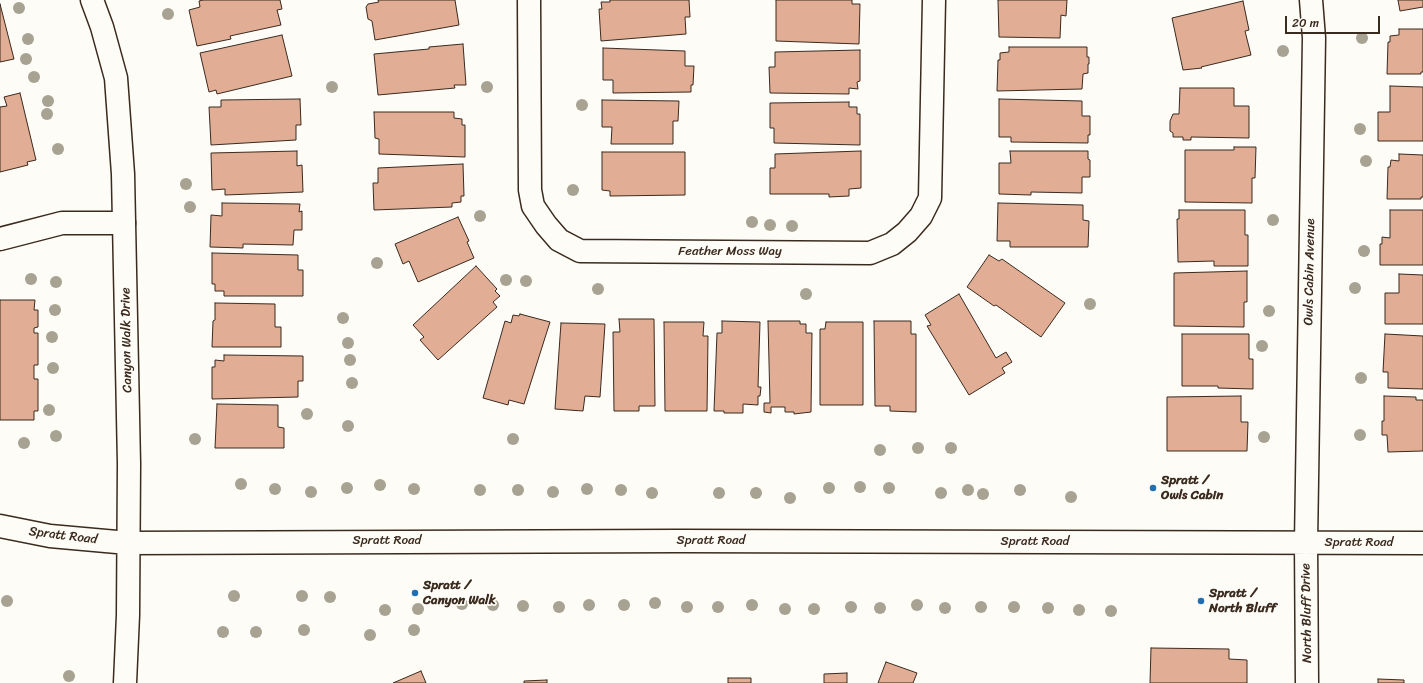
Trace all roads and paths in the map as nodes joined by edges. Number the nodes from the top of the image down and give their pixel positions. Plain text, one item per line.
1 (92, 0) edge
2 (529, 0) edge
3 (934, 0) edge
4 (1312, 0) edge
5 (124, 223) junction
6 (0, 239) edge
7 (0, 526) edge
8 (128, 543) junction
9 (1306, 543) junction
10 (1423, 543) edge
11 (125, 683) edge
12 (1307, 683) edge

1 - 5 street, Canyon Walk Drive
2 - 3 street, Feather Moss Way
4 - 9 street, Owls Cabin Avenue
5 - 6 street
5 - 8 street, Canyon Walk Drive
7 - 8 street, Spratt Road
8 - 9 street, Spratt Road
8 - 11 street, Canyon Walk Drive
9 - 10 street, Spratt Road
9 - 12 street, North Bluff Drive

